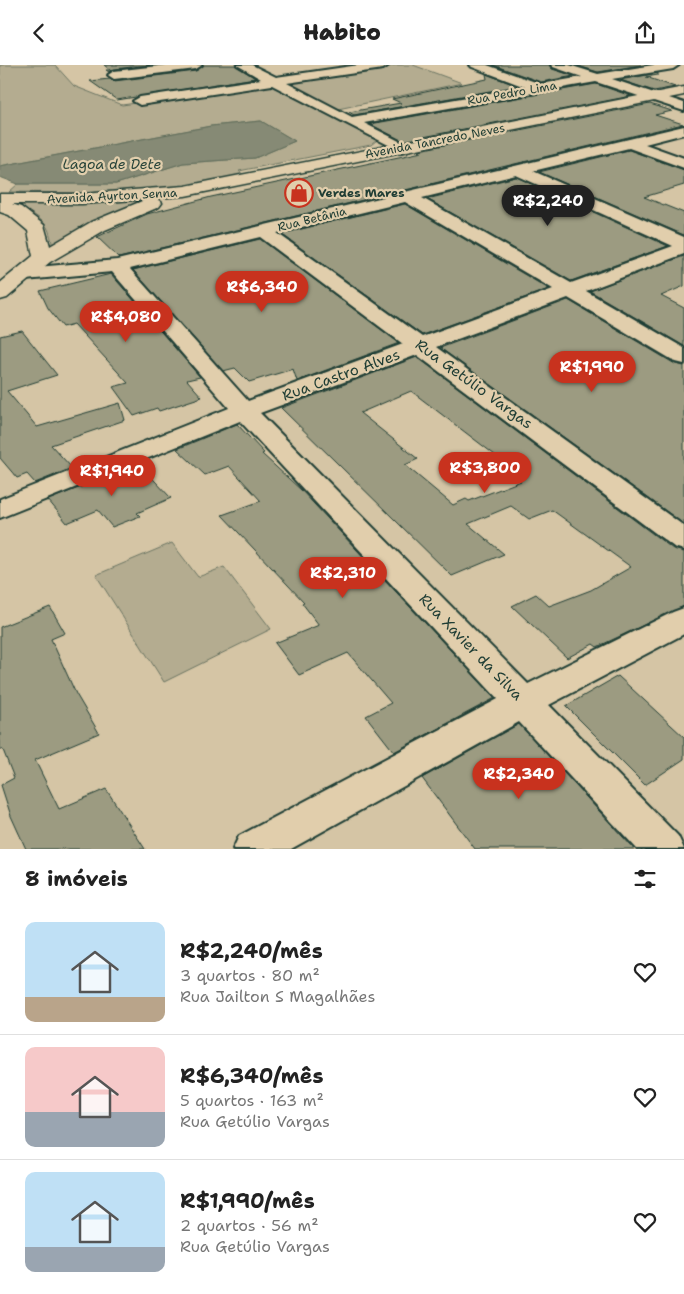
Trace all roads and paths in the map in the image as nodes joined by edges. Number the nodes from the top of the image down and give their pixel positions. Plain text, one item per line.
1 (196, 65) edge
2 (243, 65) edge
3 (383, 65) edge
4 (476, 65) edge
5 (557, 65) edge
6 (671, 65) edge
7 (684, 69) edge
8 (114, 75) dead end
9 (598, 79) junction
10 (274, 81) junction
11 (541, 89) junction
12 (684, 91) edge
13 (653, 97) junction
14 (140, 101) dead end
15 (684, 107) edge
16 (351, 121) junction
17 (684, 130) edge
18 (630, 143) junction
19 (402, 148) junction
20 (684, 163) edge
21 (518, 170) junction
22 (185, 191) junction
23 (408, 196) junction
24 (0, 199) edge
25 (0, 206) edge
26 (263, 231) junction
27 (684, 246) edge
28 (43, 259) junction
29 (117, 266) junction
30 (25, 274) junction
31 (571, 291) junction
32 (0, 294) edge
33 (422, 345) junction
34 (684, 357) edge
35 (244, 411) junction
36 (0, 509) edge
37 (684, 539) edge
38 (684, 620) edge
39 (524, 702) junction
40 (253, 849) edge
41 (664, 849) edge

1 - 8 street
2 - 10 street
3 - 10 street
4 - 11 street
5 - 9 street
6 - 7 street
6 - 9 street, Rua Pedro Lima
9 - 11 street, Rua Pedro Lima
9 - 13 street
10 - 14 street
10 - 16 street
11 - 16 street, Rua Pedro Lima
12 - 13 main road, Avenida Tancredo Neves
13 - 15 street
13 - 19 main road, Avenida Tancredo Neves
16 - 19 street
17 - 18 street, Rua Betânia
18 - 20 street
18 - 21 street, Rua Betânia
19 - 22 main road, Avenida Tancredo Neves
21 - 23 street, Rua Betânia
21 - 27 street
22 - 24 main road, Avenida Ayrton Senna
22 - 28 main road, Avenida Ayrton Senna
23 - 26 street, Rua Betânia
23 - 31 street
25 - 28 main road
26 - 29 street, Rua Betânia
26 - 33 street, Rua Getúlio Vargas
27 - 31 street, Rua Castro Alves
28 - 30 main road, Avenida Ayrton Senna
29 - 30 street, Rua Betânia
29 - 35 street, Rua Xavier da Silva
30 - 32 main road, Avenida Ayrton Senna
31 - 33 street, Rua Castro Alves
31 - 34 street
33 - 35 street, Rua Castro Alves
33 - 37 street, Rua Getúlio Vargas
35 - 36 street, Rua Castro Alves
35 - 39 street, Rua Xavier da Silva
38 - 39 street
39 - 40 street
39 - 41 street, Rua Xavier da Silva

